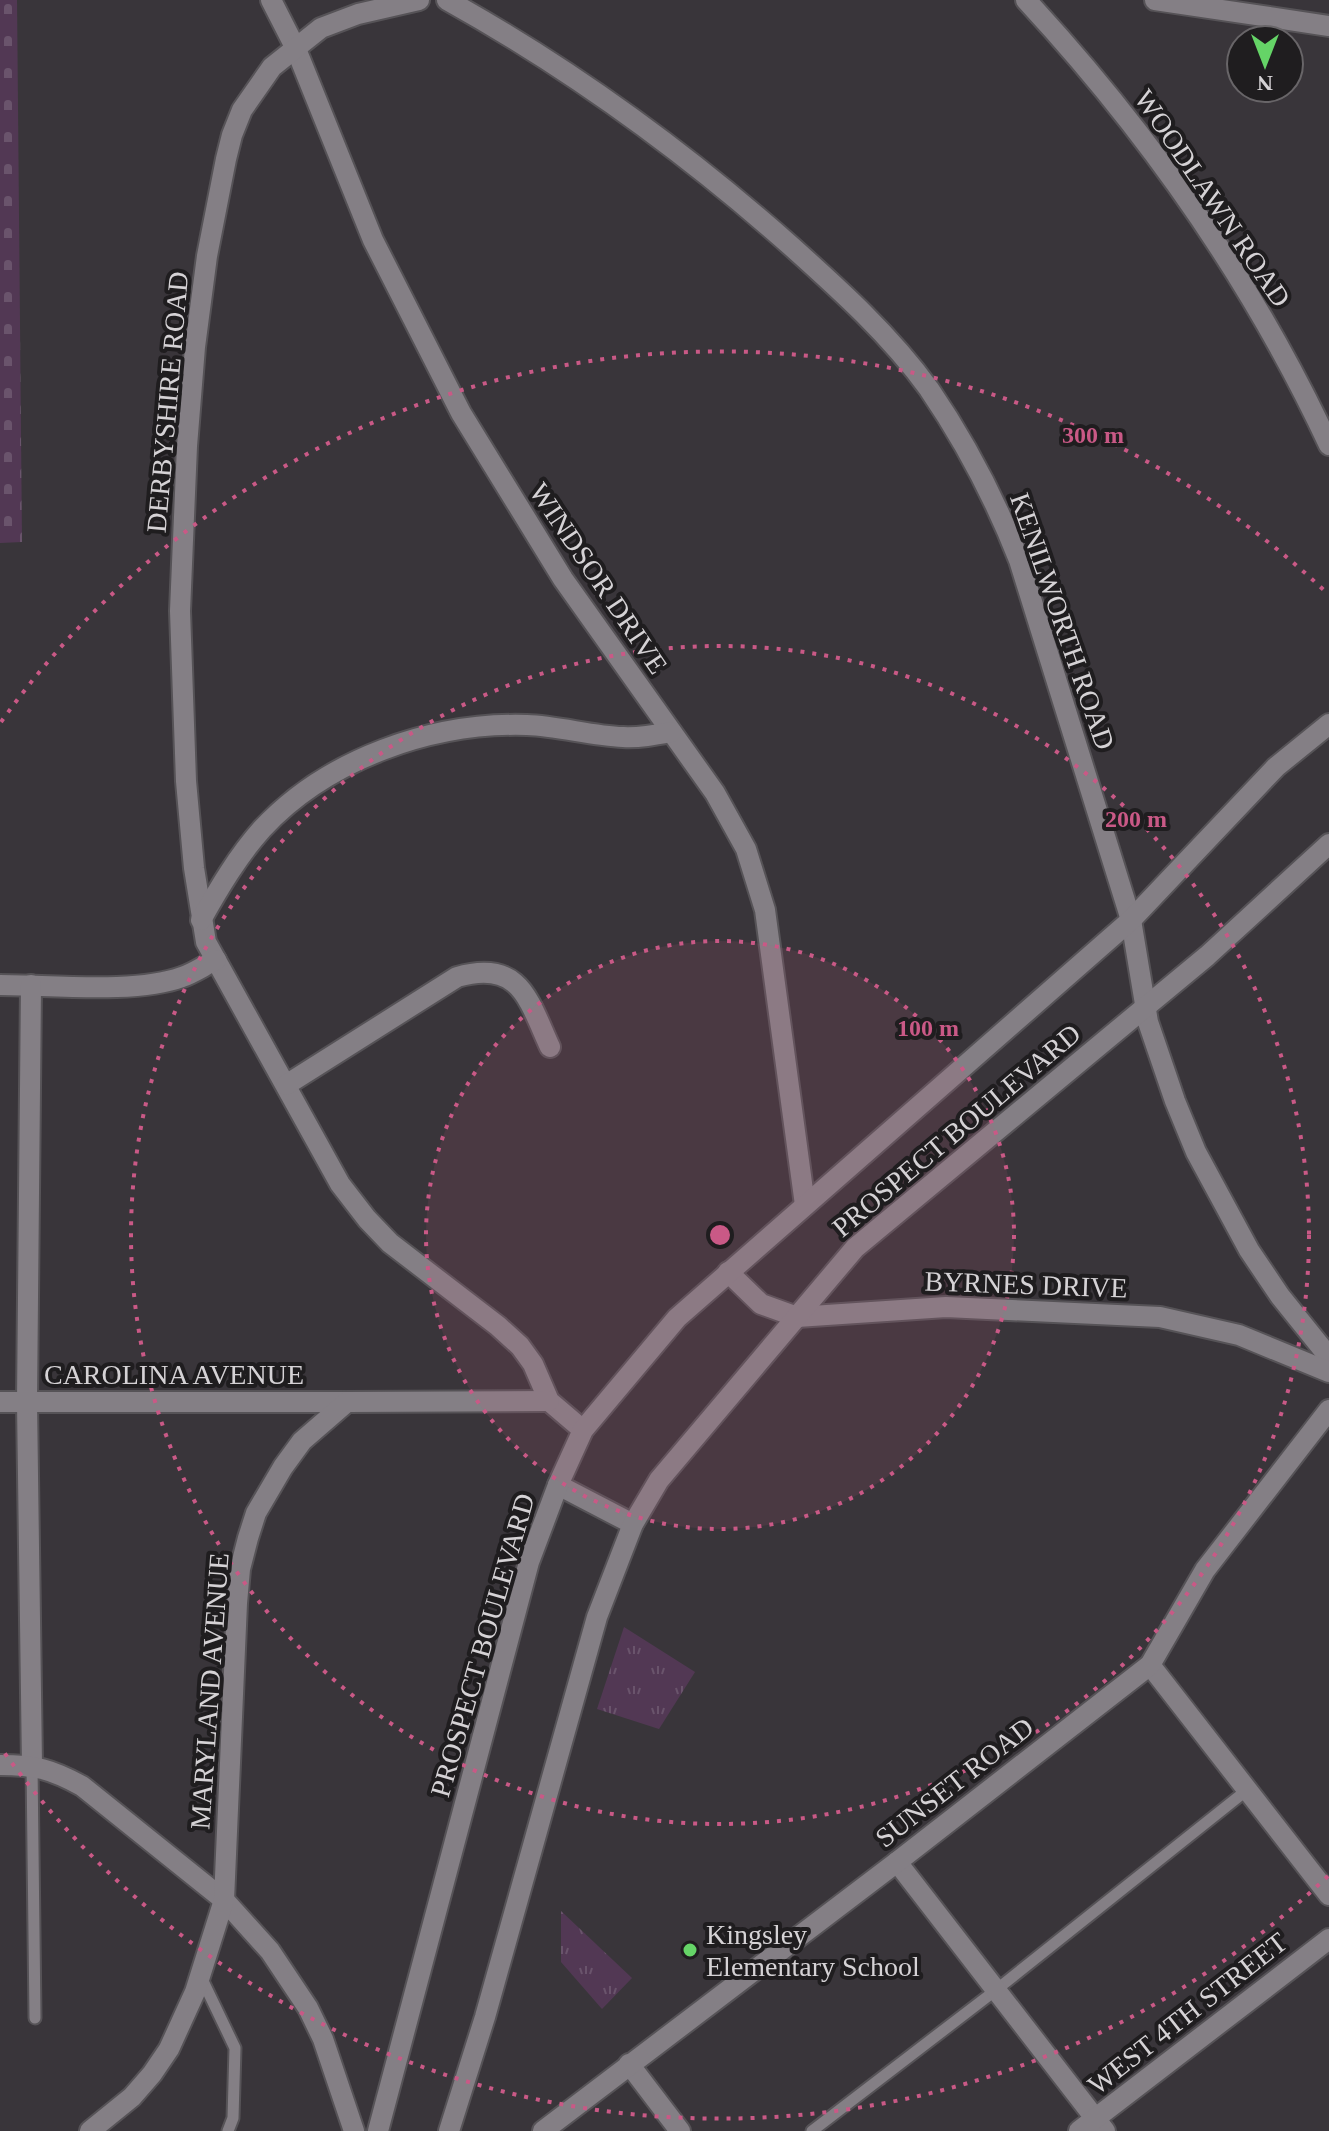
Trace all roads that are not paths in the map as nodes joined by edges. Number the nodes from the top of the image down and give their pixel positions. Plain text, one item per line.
1 (271, 0) edge
2 (419, 0) edge
3 (447, 0) edge
4 (1026, 0) edge
5 (1155, 0) edge
6 (1329, 26) edge
7 (296, 49) junction
8 (1329, 445) edge
9 (1329, 724) edge
10 (671, 732) junction
11 (1329, 844) edge
12 (201, 920) junction
13 (1131, 920) junction
14 (216, 960) junction
15 (0, 985) edge
16 (31, 985) junction
17 (1146, 1007) junction
18 (550, 1047) dead end
19 (286, 1085) junction
20 (805, 1205) junction
21 (728, 1272) junction
22 (797, 1317) junction
23 (1329, 1357) edge
24 (1329, 1372) edge
25 (549, 1401) junction
26 (0, 1402) edge
27 (27, 1402) junction
28 (347, 1402) junction
29 (1329, 1410) edge
30 (583, 1430) junction
31 (558, 1485) junction
32 (633, 1524) junction
33 (1150, 1665) junction
34 (0, 1765) edge
35 (32, 1765) junction
36 (1247, 1790) junction
37 (897, 1862) junction
38 (1329, 1895) edge
39 (224, 1900) junction
40 (1329, 1939) edge
41 (200, 1975) junction
42 (996, 1990) junction
43 (35, 2018) dead end
44 (629, 2064) junction
45 (1101, 2124) edge
46 (90, 2131) edge
47 (228, 2131) edge
48 (354, 2131) edge
49 (378, 2131) edge
50 (449, 2131) edge
51 (543, 2131) edge
52 (680, 2131) edge
53 (812, 2131) edge
54 (1079, 2131) edge

1 - 7 street, WINDSOR DRIVE
2 - 7 street, DERBYSHIRE ROAD
3 - 13 street, KENILWORTH ROAD
4 - 8 street, WOODLAWN ROAD
5 - 6 street
7 - 10 street, WINDSOR DRIVE
7 - 12 street, DERBYSHIRE ROAD
9 - 13 street, PROSPECT BOULEVARD
10 - 12 street
10 - 20 street, WINDSOR DRIVE
11 - 17 street, PROSPECT BOULEVARD
12 - 14 street, DERBYSHIRE ROAD
13 - 17 street, KENILWORTH ROAD
13 - 20 street, PROSPECT BOULEVARD
14 - 16 street
14 - 19 street
15 - 16 street
16 - 27 street
17 - 22 street, PROSPECT BOULEVARD
17 - 23 street, KENILWORTH ROAD
18 - 19 street
19 - 25 street
20 - 21 street, PROSPECT BOULEVARD
21 - 22 street, BYRNES DRIVE
21 - 30 street, PROSPECT BOULEVARD
22 - 24 street, BYRNES DRIVE
22 - 32 street, PROSPECT BOULEVARD
25 - 28 street
25 - 30 street
26 - 27 street, CAROLINA AVENUE
27 - 28 street, CAROLINA AVENUE
27 - 35 street
28 - 39 street, MARYLAND AVENUE
29 - 33 street, SUNSET ROAD
30 - 31 street, PROSPECT BOULEVARD
31 - 32 street
31 - 49 street, PROSPECT BOULEVARD
32 - 50 street, PROSPECT BOULEVARD
33 - 36 street
33 - 37 street, SUNSET ROAD
34 - 35 street
35 - 39 street
35 - 43 lane
36 - 38 street
36 - 42 lane
37 - 42 street
37 - 44 street, SUNSET ROAD
39 - 41 street, MARYLAND AVENUE
39 - 48 street
40 - 45 street, WEST 4TH STREET
41 - 46 street, MARYLAND AVENUE
41 - 47 lane
42 - 45 street
42 - 53 lane
44 - 51 street, SUNSET ROAD
44 - 52 street
45 - 54 street, WEST 4TH STREET

